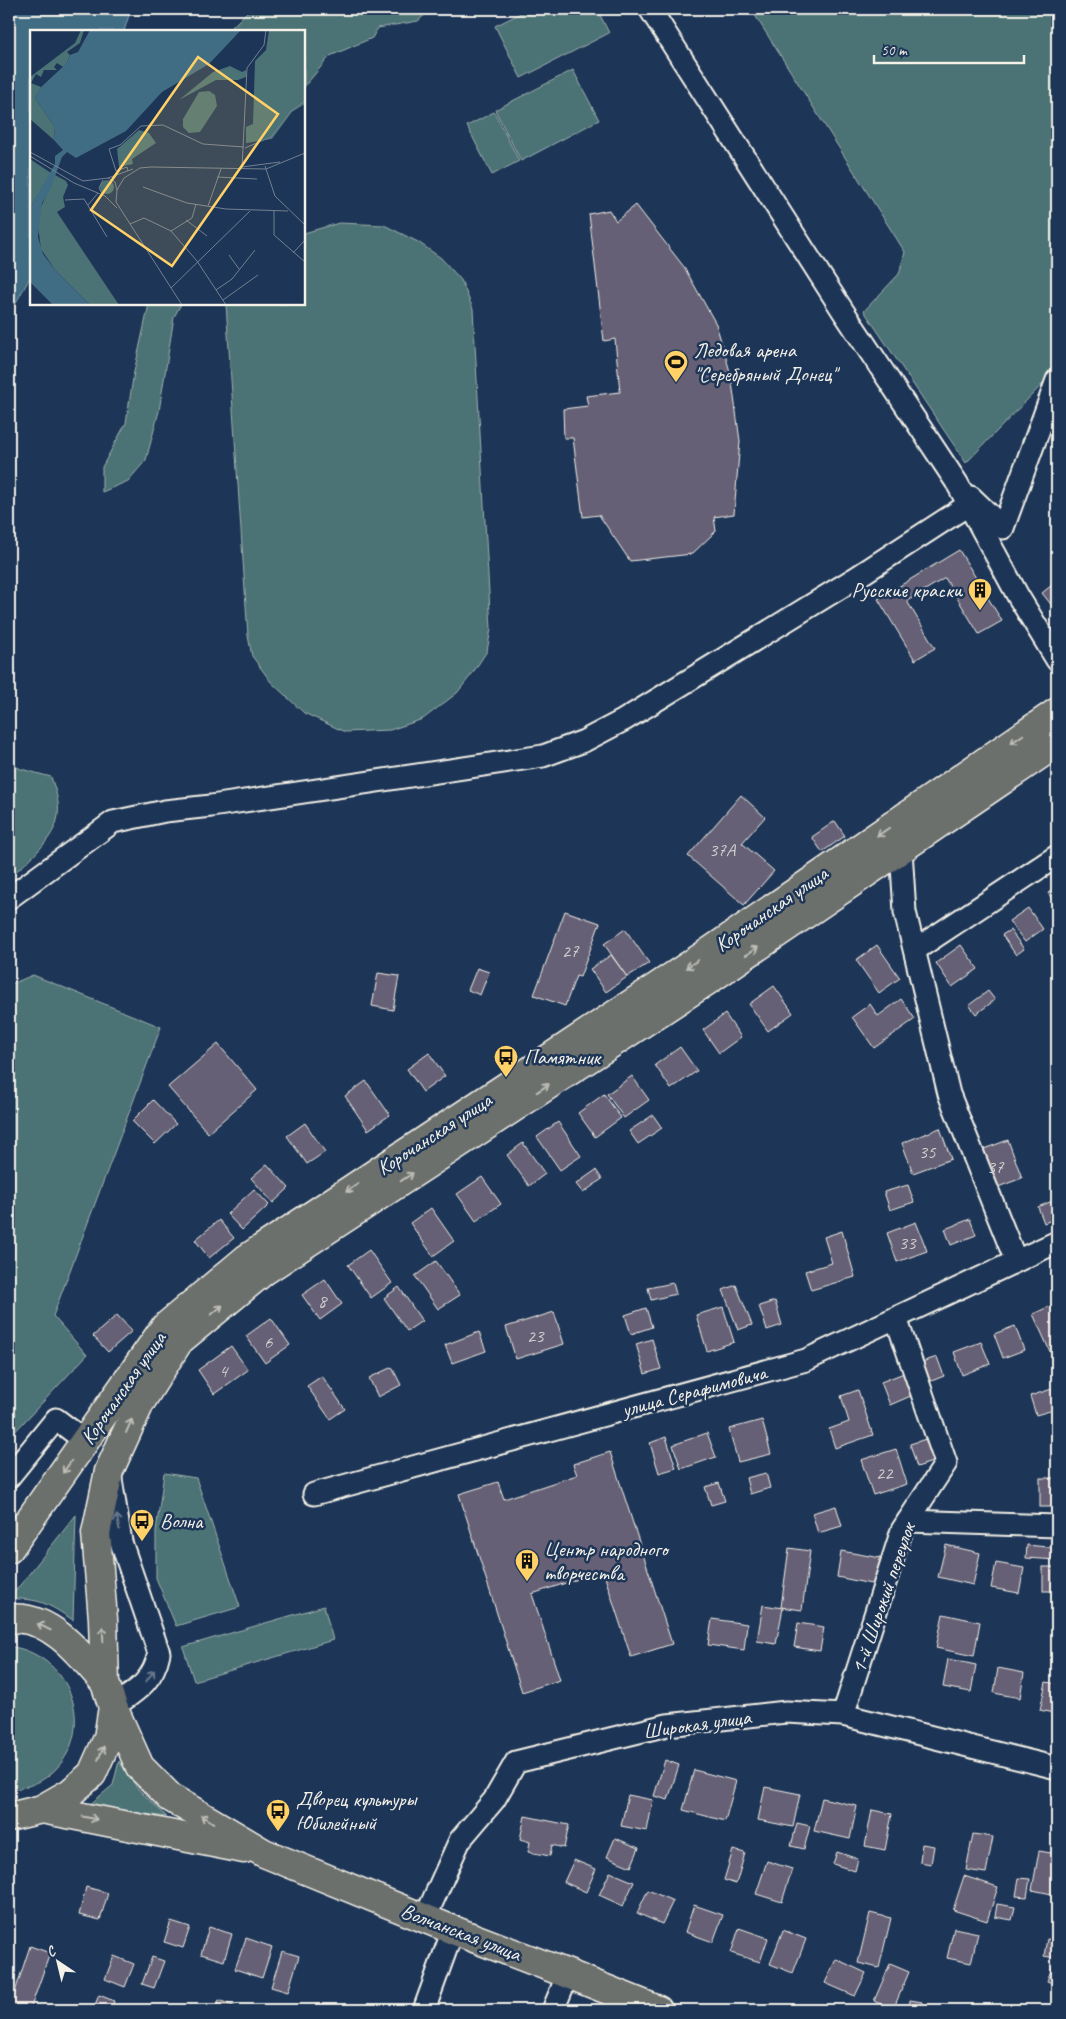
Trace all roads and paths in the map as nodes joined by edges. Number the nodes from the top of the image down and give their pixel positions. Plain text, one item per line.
1 (650, 9) edge
2 (1057, 380) edge
3 (957, 483) junction
4 (968, 505) junction
5 (1057, 660) edge
6 (1057, 712) edge
7 (1057, 743) edge
8 (900, 850) junction
9 (1057, 856) edge
10 (9, 898) edge
11 (914, 950) junction
12 (1057, 1242) edge
13 (1016, 1262) junction
14 (896, 1318) junction
15 (85, 1441) junction
16 (109, 1471) junction
17 (9, 1477) edge
18 (314, 1494) dead end
19 (908, 1521) junction
20 (1057, 1526) edge
21 (9, 1549) edge
22 (9, 1619) edge
23 (109, 1695) junction
24 (843, 1715) junction
25 (1057, 1768) edge
26 (21, 1812) edge
27 (264, 1853) junction
28 (425, 1918) junction
29 (453, 1930) junction
30 (568, 1974) junction
31 (424, 2010) edge
32 (553, 2010) edge
33 (658, 2010) edge

1 - 3 street
2 - 3 street
3 - 4 street
4 - 5 street
4 - 10 street
6 -> 15 main road, Корочанская улица
7 - 8 main road, Корочанская улица
8 - 11 street
16 -> 8 main road, Корочанская улица
9 - 11 street
11 - 13 street
12 - 13 street, улица Серафимовича
13 - 14 street, улица Серафимовича
14 - 18 street, улица Серафимовича
14 - 19 street, 1-й Широкий переулок
15 - 17 street
15 -> 21 main road, Корочанская улица
23 -> 16 main road, Корочанская улица
23 -> 16 street
19 - 20 street
19 - 24 street, 1-й Широкий переулок
23 -> 22 main road
26 -> 23 main road
27 -> 23 main road
24 - 25 street, Широкая улица
24 - 28 street, Широкая улица
26 -> 27 main road
27 - 28 main road, Волчанская улица
28 - 29 main road, Волчанская улица
29 - 30 main road, Волчанская улица
29 - 31 street
30 - 32 street
30 - 33 main road, Волчанская улица

